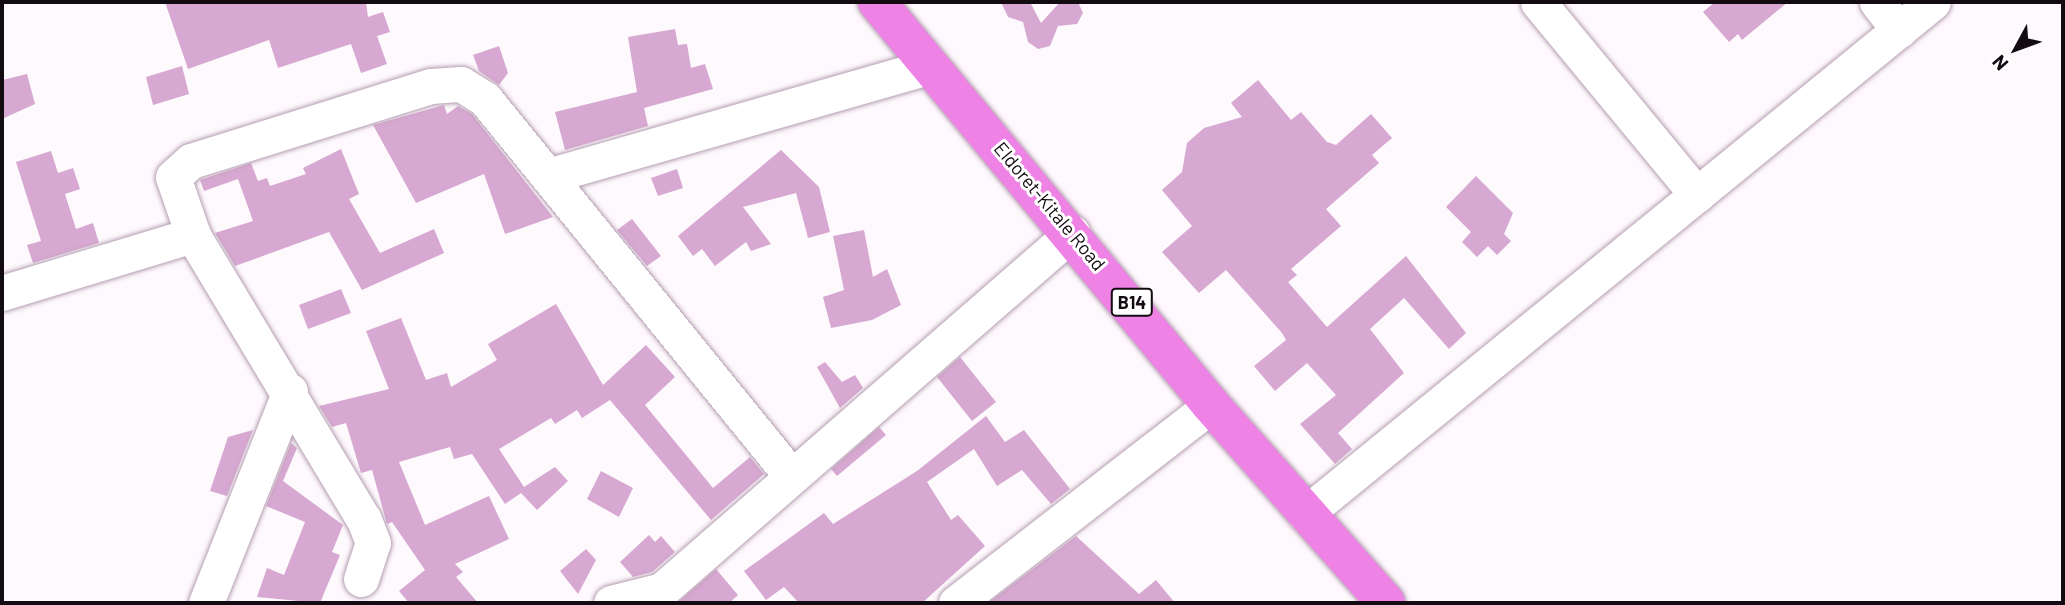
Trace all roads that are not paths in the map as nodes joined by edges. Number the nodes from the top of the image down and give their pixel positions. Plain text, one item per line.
1 (877, 2) edge
2 (1538, 2) edge
3 (1877, 2) edge
4 (1933, 2) edge
5 (1899, 30) junction
6 (930, 66) junction
7 (551, 175) junction
8 (1697, 195) junction
9 (1072, 233) junction
10 (193, 235) junction
11 (2, 293) edge
12 (290, 391) junction
13 (1211, 405) junction
14 (790, 474) junction
15 (1304, 514) junction
16 (361, 579) dead end
17 (206, 603) edge
18 (611, 603) edge
19 (956, 603) edge
20 (1386, 603) edge

1 - 6 highway, Eldoret-Kitale Road / B14
2 - 8 street
3 - 5 street
4 - 5 street
5 - 8 street
6 - 7 street
6 - 9 highway, Eldoret-Kitale Road / B14
7 - 10 street
7 - 14 street
8 - 15 street
9 - 13 highway, Eldoret-Kitale Road / B14
9 - 14 street
10 - 11 street
10 - 12 street
12 - 16 street
12 - 17 street
13 - 15 highway, Eldoret-Kitale Road / B14
13 - 19 street
14 - 18 street
15 - 20 highway, Eldoret-Kitale Road / B14

